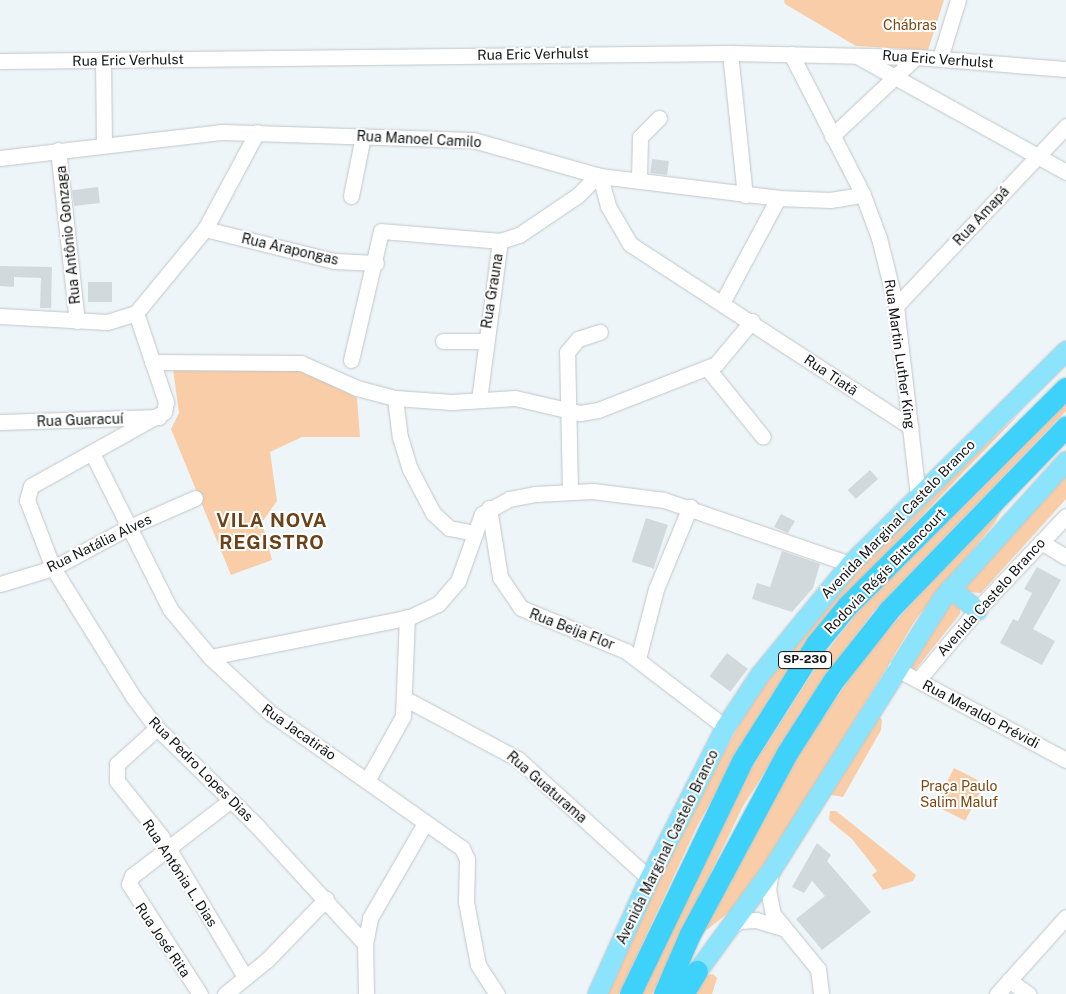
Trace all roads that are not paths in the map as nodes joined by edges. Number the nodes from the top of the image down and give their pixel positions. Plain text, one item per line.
1 (958, 0) edge
2 (730, 53) junction
3 (791, 54) junction
4 (855, 55) junction
5 (916, 56) junction
6 (940, 58) junction
7 (0, 60) edge
8 (103, 61) junction
9 (1066, 69) edge
10 (896, 80) junction
11 (659, 118) dead end
12 (1066, 126) edge
13 (257, 132) junction
14 (363, 136) junction
15 (832, 136) junction
16 (104, 143) junction
17 (58, 150) junction
18 (1037, 156) junction
19 (0, 158) edge
20 (1066, 172) edge
21 (599, 176) junction
22 (638, 180) junction
23 (745, 195) junction
24 (863, 195) junction
25 (351, 196) dead end
26 (778, 198) junction
27 (205, 229) junction
28 (500, 241) junction
29 (376, 263) junction
30 (722, 303) junction
31 (896, 306) junction
32 (136, 313) junction
33 (0, 316) edge
34 (77, 320) junction
35 (752, 321) junction
36 (600, 332) dead end
37 (443, 341) dead end
38 (484, 341) junction
39 (1066, 350) edge
40 (350, 360) dead end
41 (152, 362) junction
42 (708, 368) junction
43 (1065, 388) edge
44 (394, 398) junction
45 (478, 400) junction
46 (568, 413) junction
47 (160, 417) junction
48 (0, 422) edge
49 (911, 427) junction
50 (1066, 428) edge
51 (763, 437) dead end
52 (92, 453) junction
53 (1066, 461) edge
54 (570, 491) junction
55 (918, 495) junction
56 (196, 498) dead end
57 (690, 507) junction
58 (489, 508) junction
59 (1066, 516) edge
60 (129, 527) junction
61 (475, 533) junction
62 (1040, 542) junction
63 (1066, 557) edge
64 (850, 564) junction
65 (53, 568) junction
66 (0, 584) edge
67 (950, 588) junction
68 (977, 610) junction
69 (407, 617) junction
70 (210, 657) junction
71 (638, 659) junction
72 (895, 668) junction
73 (918, 680) junction
74 (406, 699) junction
75 (725, 727) junction
76 (157, 728) junction
77 (1066, 760) edge
78 (368, 779) junction
79 (230, 800) junction
80 (424, 824) junction
81 (169, 850) junction
82 (771, 870) junction
83 (649, 878) junction
84 (326, 899) junction
85 (1066, 917) edge
86 (785, 929) junction
87 (720, 936) junction
88 (364, 944) junction
89 (697, 971) joint
90 (245, 977) junction
91 (1009, 980) junction
92 (200, 994) edge
93 (225, 994) edge
94 (366, 994) edge
95 (497, 994) edge
96 (597, 994) edge
97 (630, 994) edge
98 (664, 994) edge
99 (683, 994) edge
100 (821, 994) edge
101 (997, 994) edge
102 (1028, 994) edge

1 - 6 street
2 - 3 street, Rua Eric Verhulst
2 - 8 street, Rua Eric Verhulst
2 - 23 street
3 - 4 street, Rua Eric Verhulst
3 - 15 street, Rua Martin Luther King
4 - 5 street, Rua Eric Verhulst
4 - 10 street
5 - 6 street, Rua Eric Verhulst
5 - 10 street
6 - 9 street, Rua Eric Verhulst
7 - 8 street, Rua Eric Verhulst
8 - 16 street
10 - 15 street
10 - 18 street
11 - 22 street
12 - 18 street, Rua Amapá
13 - 14 street, Rua Manoel Camilo
13 - 16 street, Rua Manoel Camilo
13 - 27 street
14 - 21 street, Rua Manoel Camilo
14 - 25 street
15 - 24 street, Rua Martin Luther King
16 - 17 street, Rua Manoel Camilo
17 - 19 street, Rua Manoel Camilo
17 - 34 street, Rua Antônio Gonzaga
18 - 20 street
18 - 31 street, Rua Amapá
21 - 22 street, Rua Manoel Camilo
21 - 28 street, Rua Grauna
21 - 30 street
22 - 23 street, Rua Manoel Camilo
23 - 26 street, Rua Manoel Camilo
24 - 26 street, Rua Manoel Camilo
24 - 31 street, Rua Martin Luther King
26 - 30 street
27 - 29 street, Rua Arapongas
27 - 32 street
28 - 29 street
28 - 38 street, Rua Grauna
29 - 40 street
30 - 35 street, Rua Tiatã
31 - 49 street, Rua Martin Luther King
32 - 34 street
32 - 41 street
33 - 34 street
35 - 42 street
35 - 49 street, Rua Tiatã
36 - 46 street
37 - 38 street
38 - 45 street, Rua Grauna
39 - 55 main road, Avenida Marginal Castelo Branco
41 - 44 street
41 - 47 street
42 - 46 street
42 - 51 street
43 - 97 highway, Rodovia Régis Bittencourt / SP-230
44 - 45 street
44 - 61 street
45 - 46 street
46 - 54 street
47 - 48 street, Rua Guaracuí
47 - 52 street
49 - 55 street, Rua Martin Luther King
50 - 98 highway, Rodovia Régis Bittencourt / SP-230
52 - 60 street, Rua Jacatirão
52 - 65 street, Rua Pedro Lopes Dias
53 - 67 main road
54 - 57 street
54 - 58 street
55 - 64 main road, Avenida Marginal Castelo Branco
56 - 60 street, Rua Natália Alves
57 - 64 street
57 - 71 street
58 - 61 street
58 - 71 street, Rua Beija Flor
59 - 62 street, Avenida Castelo Branco
60 - 65 street, Rua Natália Alves
60 - 70 street, Rua Jacatirão
61 - 69 street
62 - 63 street
62 - 68 street, Avenida Castelo Branco
64 - 75 main road, Avenida Marginal Castelo Branco
65 - 66 street, Rua Natália Alves
65 - 76 street, Rua Pedro Lopes Dias
67 - 68 main road
67 - 72 main road
68 - 73 street, Avenida Castelo Branco
69 - 70 street
69 - 74 street
70 - 78 street, Rua Jacatirão
71 - 75 street, Rua Beija Flor
72 - 73 street, Rua Meraldo Prévidi
72 - 82 main road
73 - 77 street, Rua Meraldo Prévidi
74 - 78 street
74 - 83 street, Rua Guaturama
75 - 83 main road, Avenida Marginal Castelo Branco
76 - 79 street, Rua Pedro Lopes Dias
76 - 81 street, Rua Antônia L. Dias
78 - 80 street, Rua Jacatirão
79 - 81 street
79 - 84 street, Rua Pedro Lopes Dias
80 - 88 street
80 - 95 street, Rua Jacatirão
81 - 90 street, Rua Antônia L. Dias
81 - 92 street, Rua José Rita
82 - 86 street
82 - 87 main road
83 - 96 main road, Avenida Marginal Castelo Branco
84 - 88 street, Rua Pedro Lopes Dias
84 - 90 street
85 - 91 street
86 - 87 street
86 - 100 street
87 - 89 main road
88 - 94 street
89 - 99 highway
90 - 93 street
91 - 101 street
91 - 102 street

